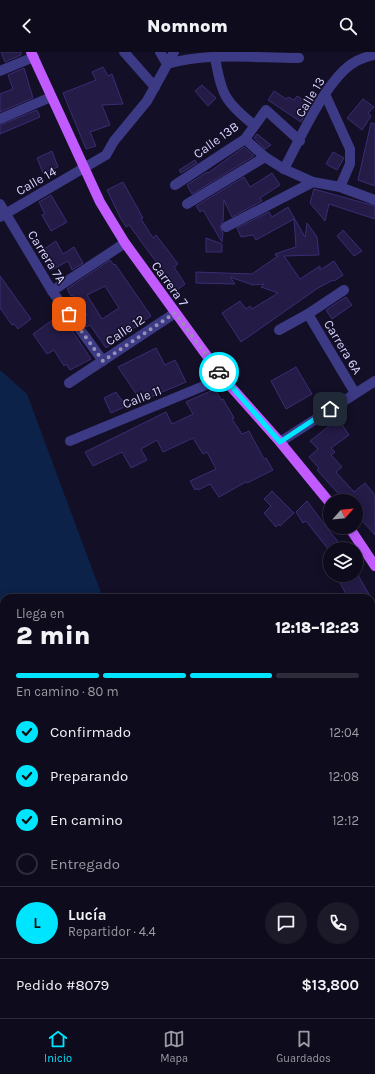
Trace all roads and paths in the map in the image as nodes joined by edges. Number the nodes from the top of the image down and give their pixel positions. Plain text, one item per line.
1 (124, 52) edge
2 (160, 52) edge
3 (174, 52) edge
4 (375, 54) edge
5 (33, 55) edge
6 (215, 57) junction
7 (299, 58) dead end
8 (167, 64) junction
9 (0, 71) edge
10 (155, 87) junction
11 (325, 94) junction
12 (51, 97) junction
13 (0, 119) edge
14 (254, 125) junction
15 (245, 139) junction
16 (300, 141) junction
17 (265, 157) junction
18 (84, 168) junction
19 (284, 169) junction
20 (313, 182) junction
21 (175, 185) dead end
22 (340, 188) junction
23 (375, 200) edge
24 (0, 204) edge
25 (187, 204) dead end
26 (2, 215) edge
27 (226, 228) dead end
28 (125, 243) junction
29 (344, 290) dead end
30 (52, 291) junction
31 (175, 313) junction
32 (308, 314) junction
33 (279, 330) dead end
34 (103, 361) junction
35 (223, 378) junction
36 (375, 381) edge
37 (69, 383) dead end
38 (355, 393) junction
39 (70, 440) dead end
40 (280, 442) junction
41 (323, 494) edge
42 (354, 534) edge
43 (375, 566) edge

1 - 10 street
2 - 8 street
3 - 8 street, Calle 14
4 - 11 street, Calle 13
5 - 9 street
5 - 12 main road, Carrera 7
6 - 7 street
6 - 8 street
6 - 14 street
8 - 10 street, Calle 14
10 - 18 street, Calle 14
11 - 16 street, Calle 13
11 - 22 street
12 - 13 street
12 - 18 main road, Carrera 7
14 - 15 street, Calle 13B
14 - 16 street, Calle 13B
15 - 17 street
15 - 21 street, Calle 13B
16 - 19 street, Calle 13
17 - 19 street
17 - 25 street
18 - 26 street, Calle 14
18 - 28 main road, Carrera 7
19 - 20 street
20 - 22 street
20 - 27 street
22 - 23 street
24 - 26 street, Carrera 7A
26 - 30 street, Carrera 7A
28 - 30 street
28 - 31 main road, Carrera 7
29 - 32 street
30 - 34 street, Carrera 7A
31 - 34 street, Calle 12
31 - 35 main road, Carrera 7
32 - 33 street
32 - 38 street, Carrera 6A
34 - 37 street, Calle 12
35 - 39 street, Calle 11
35 - 40 main road, Carrera 7
36 - 38 street
38 - 40 street
40 - 41 main road, Carrera 7
42 - 43 main road

